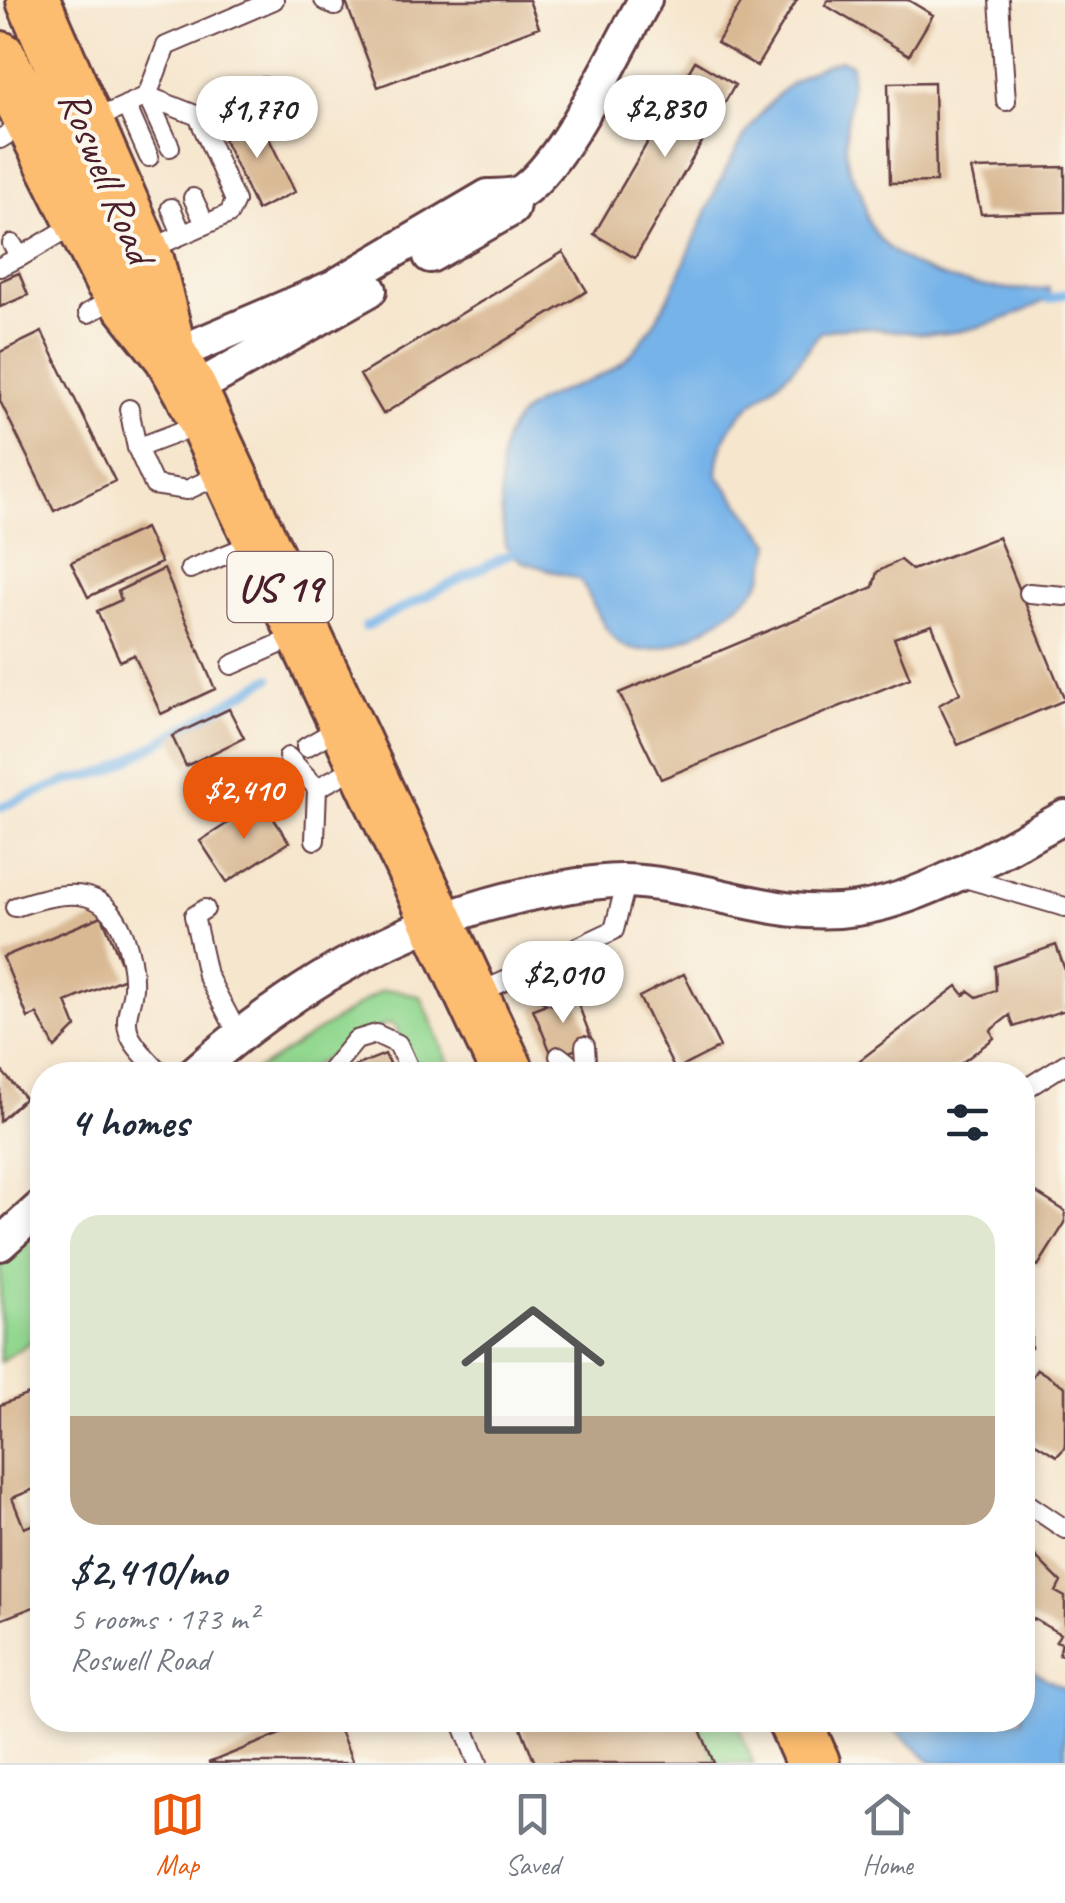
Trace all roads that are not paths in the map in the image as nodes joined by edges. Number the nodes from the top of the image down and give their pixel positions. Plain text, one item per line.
1 (33, 0) edge
2 (274, 0) edge
3 (645, 0) edge
4 (999, 0) edge
5 (0, 58) edge
6 (264, 87) dead end
7 (147, 96) junction
8 (1006, 101) dead end
9 (106, 114) junction
10 (198, 116) junction
11 (16, 129) edge
12 (170, 147) dead end
13 (149, 156) dead end
14 (193, 198) dead end
15 (171, 208) dead end
16 (81, 221) junction
17 (204, 224) junction
18 (0, 267) edge
19 (134, 274) junction
20 (189, 390) junction
21 (129, 409) dead end
22 (138, 448) junction
23 (226, 472) junction
24 (259, 542) junction
25 (190, 569) dead end
26 (1029, 592) dead end
27 (1065, 596) edge
28 (302, 634) junction
29 (232, 665) dead end
30 (339, 745) junction
31 (288, 758) dead end
32 (317, 788) junction
33 (1065, 817) edge
34 (315, 840) dead end
35 (953, 874) junction
36 (627, 880) junction
37 (15, 907) dead end
38 (1065, 907) edge
39 (200, 913) dead end
40 (438, 920) junction
41 (538, 966) junction
42 (473, 995) junction
43 (551, 999) dead end
44 (238, 1034) junction
45 (585, 1046) dead end
46 (559, 1056) dead end
47 (168, 1062) edge
48 (202, 1062) edge
49 (338, 1062) edge
50 (406, 1062) edge
51 (503, 1062) edge
52 (567, 1062) edge
53 (585, 1062) edge
54 (1065, 1064) edge
55 (1035, 1083) edge
56 (30, 1217) edge
57 (0, 1244) edge
58 (1035, 1509) edge
59 (1065, 1529) edge
60 (466, 1732) edge
61 (799, 1732) edge
62 (478, 1763) edge
63 (813, 1763) edge

1 - 9 main road, Roswell Road / US 19
2 - 7 lane
3 - 20 street
4 - 8 lane
5 - 11 main road, Roswell Road / US 19
6 - 10 lane
7 - 9 lane
7 - 10 lane
7 - 12 lane
9 - 13 lane
9 - 19 main road, Roswell Road / US 19
10 - 17 lane
11 - 16 main road, Roswell Road / US 19
14 - 17 lane
15 - 19 lane
16 - 18 lane
16 - 19 main road, Roswell Road / US 19
17 - 19 lane
19 - 20 main road, Roswell Road / US 19
20 - 22 lane
20 - 23 main road, Roswell Road / US 19
21 - 22 lane
22 - 23 lane
23 - 24 main road, Roswell Road / US 19
24 - 25 lane
24 - 28 main road, Roswell Road / US 19
26 - 27 lane
28 - 29 lane
28 - 30 main road, Roswell Road / US 19
30 - 32 lane
30 - 40 main road, Roswell Road / US 19
31 - 32 lane
32 - 34 lane
33 - 35 street
35 - 36 street
35 - 38 lane
36 - 40 street
36 - 41 lane
37 - 47 lane
39 - 44 lane
40 - 42 main road, Roswell Road / US 19
40 - 44 street
41 - 42 lane
41 - 43 lane
42 - 51 main road, Roswell Road / US 19
44 - 48 street
45 - 53 lane
46 - 52 lane
49 - 50 lane
54 - 55 lane
56 - 57 street
58 - 59 lane
60 - 62 lane
61 - 63 main road

